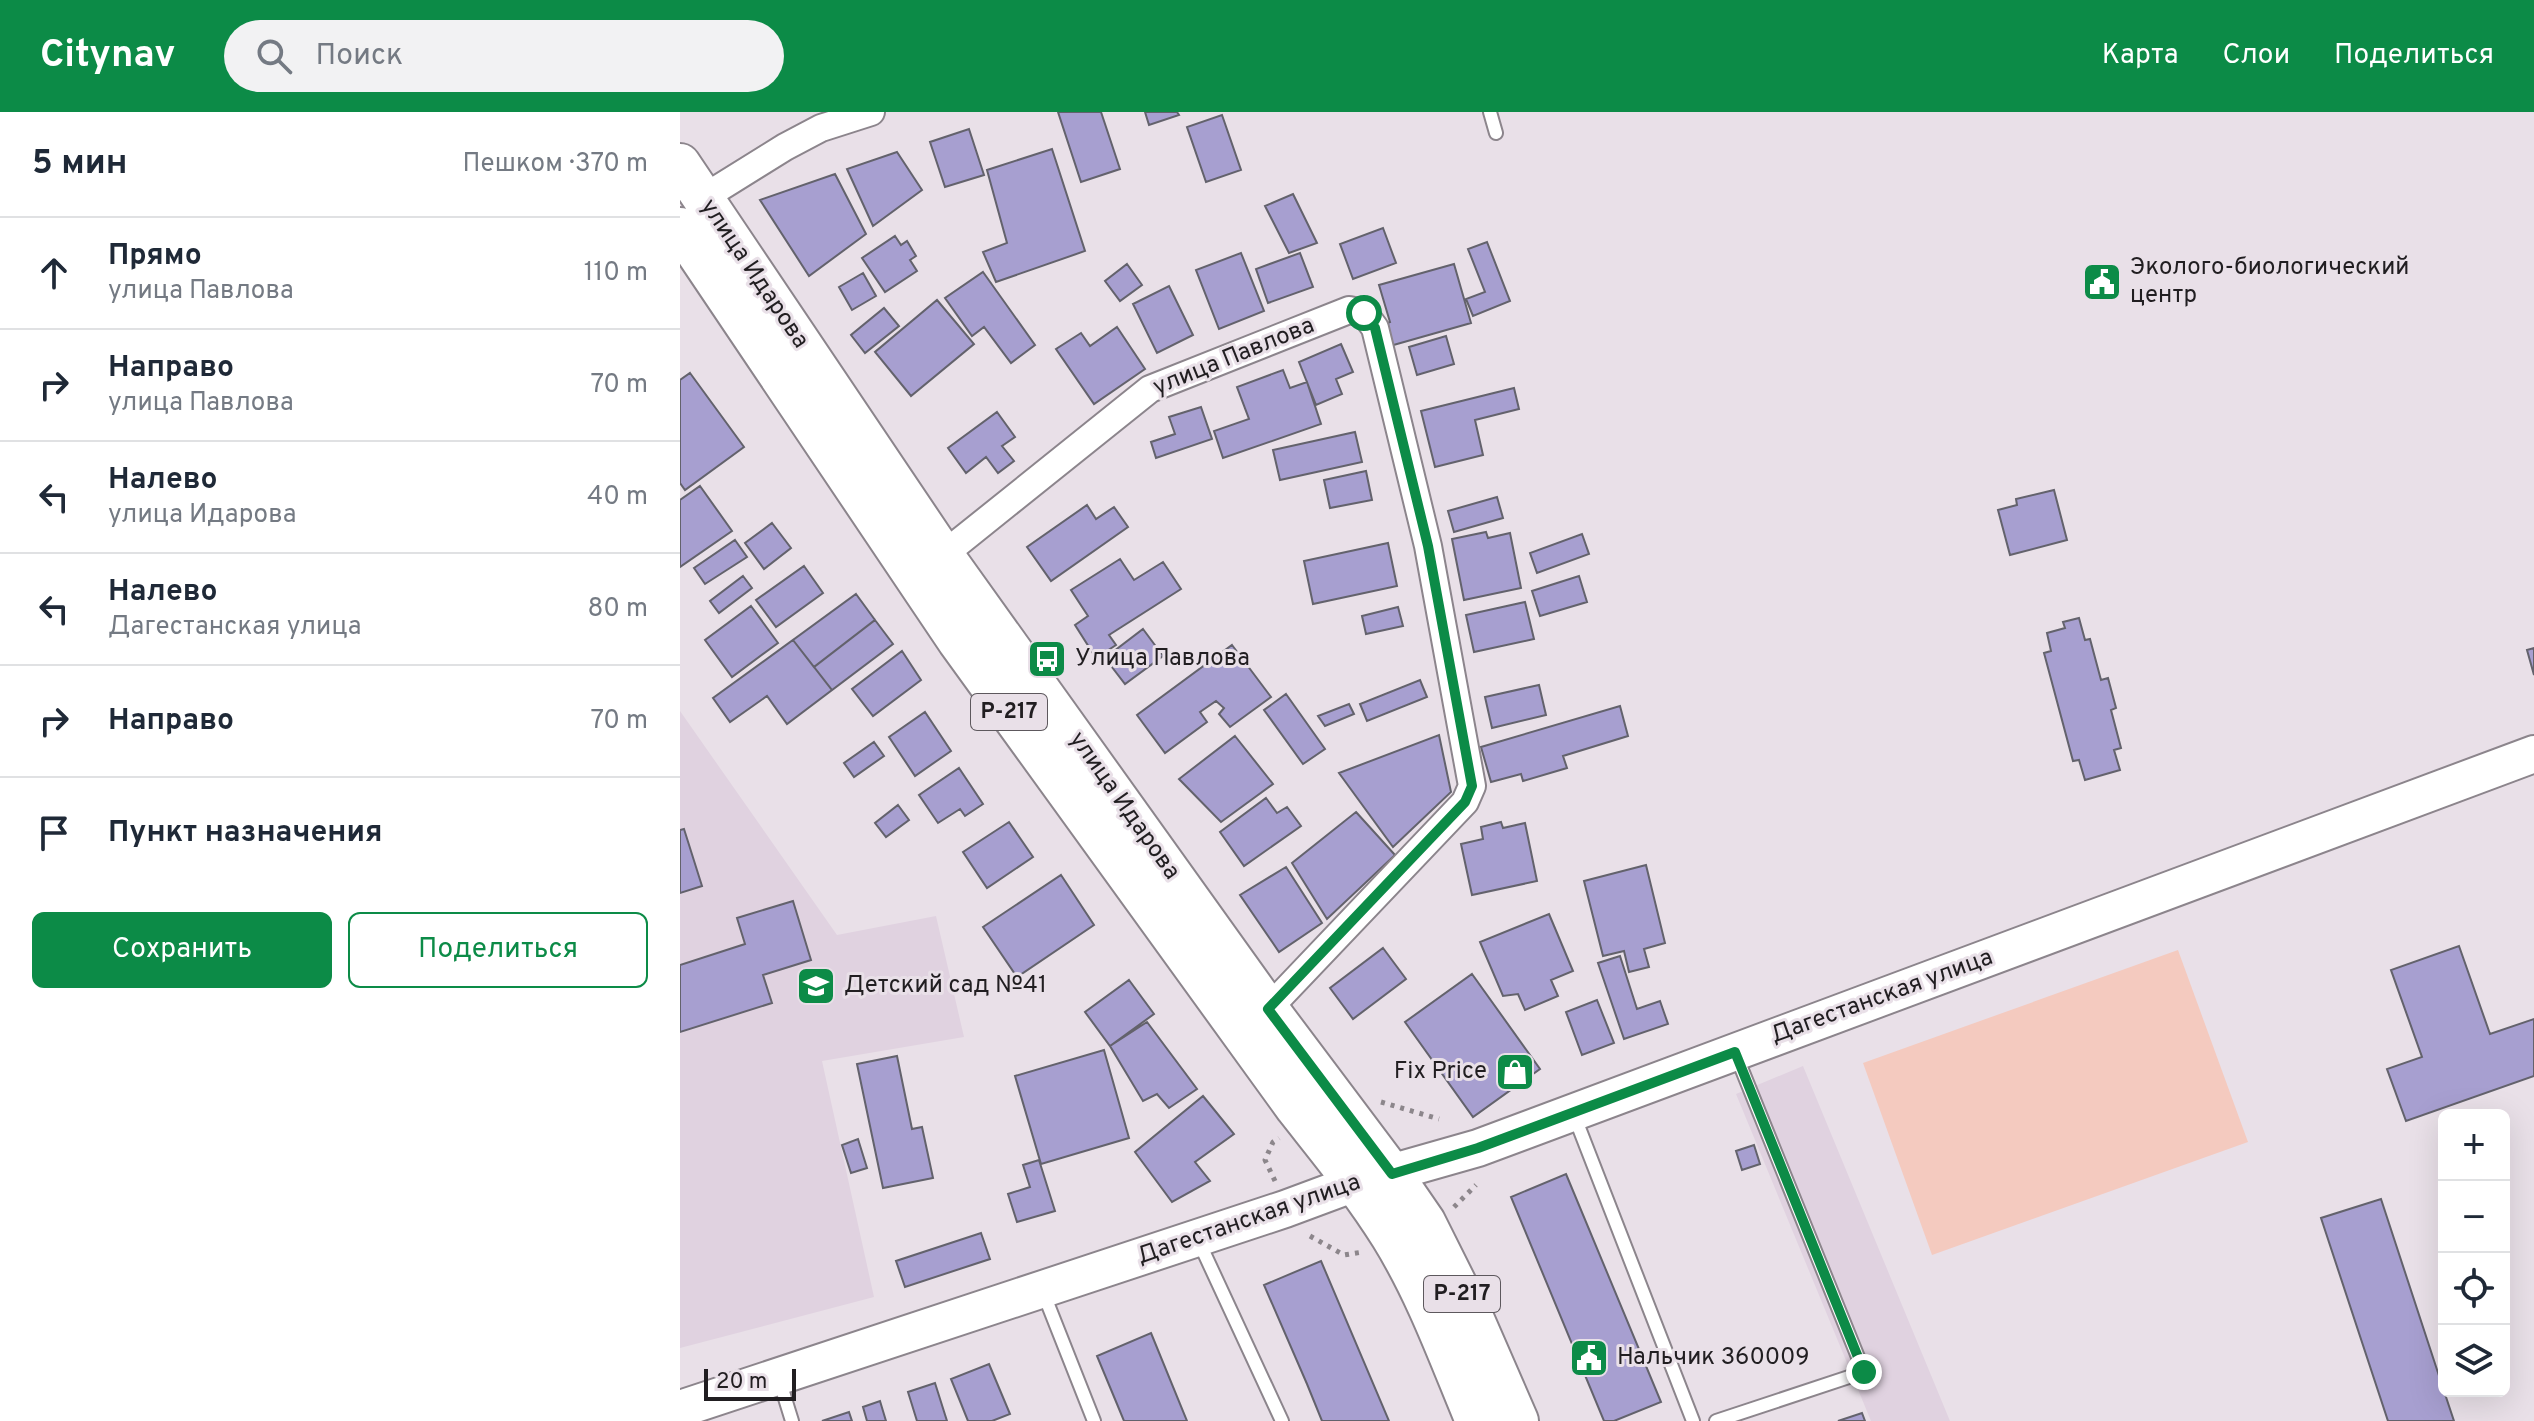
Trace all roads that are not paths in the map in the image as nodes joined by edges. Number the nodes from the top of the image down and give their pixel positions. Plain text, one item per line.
1 (871, 112) edge
2 (1490, 112) edge
3 (832, 118) edge
4 (1496, 133) dead end
5 (680, 164) edge
6 (691, 213) edge
7 (943, 555) junction
8 (2534, 754) edge
9 (1268, 1009) junction
10 (1735, 1052) junction
11 (1573, 1112) junction
12 (1374, 1178) junction
13 (1197, 1238) junction
14 (1041, 1289) junction
15 (778, 1376) junction
16 (680, 1409) edge
17 (792, 1421) edge
18 (1094, 1421) edge
19 (1282, 1421) edge
20 (1476, 1421) edge
21 (1518, 1421) edge
22 (1693, 1421) edge
23 (1716, 1421) edge

1 - 3 street
2 - 4 lane
3 - 6 street
5 - 6 main road, улица Идарова / Р-217
6 - 7 main road, улица Идарова / Р-217
6 - 12 main road, улица Идарова / Р-217
7 - 9 main road, улица Идарова / Р-217
7 - 9 street, улица Павлова
8 - 10 street, Дагестанская улица
9 - 12 main road, улица Идарова / Р-217
10 - 11 street, Дагестанская улица
10 - 23 lane
11 - 12 street, Дагестанская улица
11 - 22 lane
12 - 13 street, Дагестанская улица
12 - 20 main road, улица Идарова / Р-217
12 - 21 main road, улица Идарова / Р-217
13 - 14 street, Дагестанская улица
13 - 19 lane
14 - 15 street, Дагестанская улица
14 - 18 lane
15 - 16 street, Дагестанская улица
15 - 17 lane

